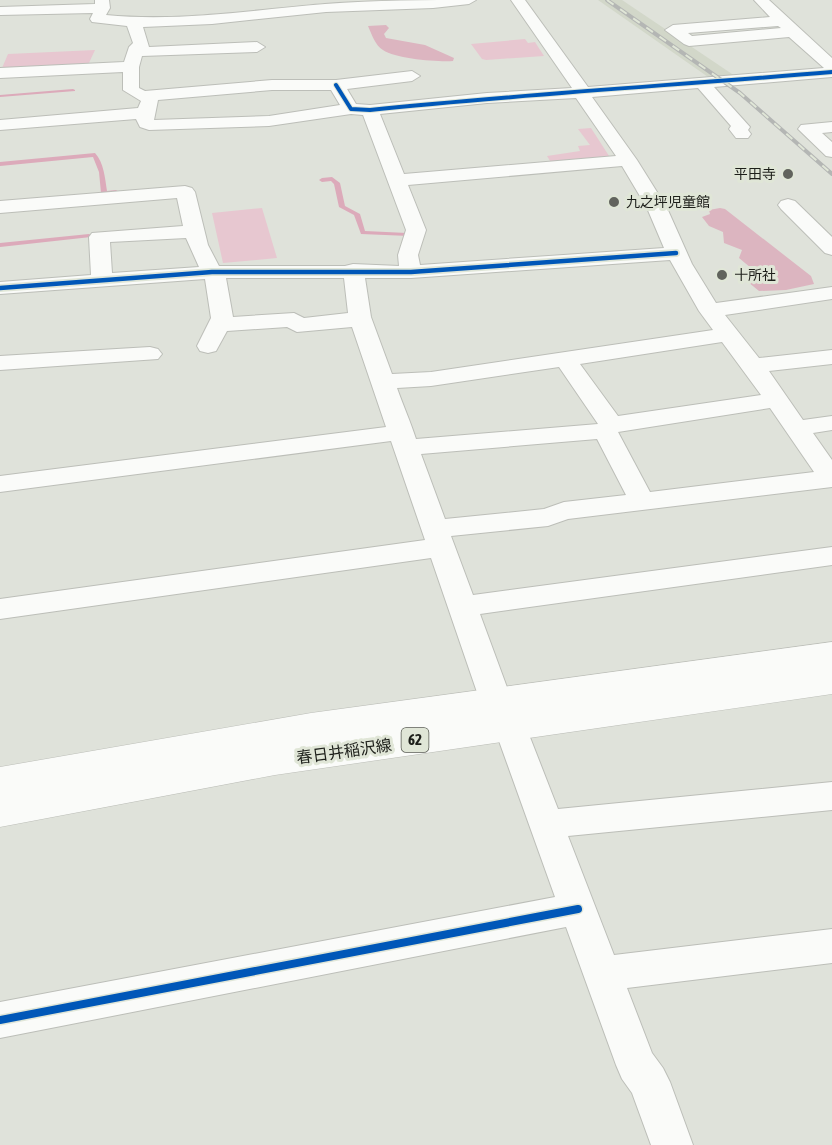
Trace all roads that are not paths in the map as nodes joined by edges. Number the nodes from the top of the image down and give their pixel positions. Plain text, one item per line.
1 (234, 0) edge
2 (469, 0) edge
3 (518, 0) edge
4 (761, 0) edge
5 (103, 4) edge
6 (0, 11) edge
7 (242, 15) junction
8 (134, 24) junction
9 (792, 31) junction
10 (822, 40) dead end
11 (257, 47) junction
12 (133, 60) junction
13 (832, 66) edge
14 (832, 72) edge
15 (0, 73) edge
16 (412, 76) dead end
17 (700, 82) junction
18 (272, 85) junction
19 (336, 85) junction
20 (582, 93) junction
21 (151, 95) junction
22 (361, 110) junction
23 (146, 113) junction
24 (0, 125) edge
25 (832, 127) edge
26 (742, 134) dead end
27 (832, 152) edge
28 (628, 160) junction
29 (396, 180) junction
30 (788, 205) dead end
31 (0, 207) edge
32 (194, 231) junction
33 (832, 249) edge
34 (676, 253) junction
35 (353, 270) junction
36 (212, 272) junction
37 (411, 272) junction
38 (102, 280) junction
39 (0, 288) edge
40 (832, 293) edge
41 (710, 311) junction
42 (361, 319) junction
43 (219, 323) junction
44 (729, 334) junction
45 (208, 346) dead end
46 (150, 354) dead end
47 (832, 357) edge
48 (565, 359) junction
49 (0, 363) edge
50 (753, 366) junction
51 (385, 381) junction
52 (776, 400) junction
53 (832, 423) edge
54 (608, 427) junction
55 (796, 428) junction
56 (405, 440) junction
57 (832, 478) edge
58 (0, 484) edge
59 (642, 501) junction
60 (439, 538) junction
61 (832, 555) edge
62 (463, 606) junction
63 (0, 609) edge
64 (832, 655) edge
65 (832, 681) edge
66 (503, 714) junction
67 (0, 782) edge
68 (832, 796) edge
69 (0, 811) edge
70 (546, 824) junction
71 (578, 909) junction
72 (832, 946) edge
73 (602, 974) junction
74 (0, 1020) edge
75 (672, 1145) edge

1 - 7 street
2 - 7 street
3 - 20 street
4 - 9 street
5 - 6 street
5 - 8 street
7 - 8 street
7 - 11 street
8 - 12 street
9 - 9 street
9 - 10 street
9 - 13 street
11 - 12 street
11 - 18 street
12 - 15 street
12 - 21 street
14 - 17 street
16 - 19 street
17 - 20 street
17 - 26 street
18 - 19 street
18 - 21 street
19 - 22 street
20 - 22 street
20 - 28 street
21 - 23 street
22 - 23 street
22 - 29 street
23 - 24 street
25 - 27 street
28 - 29 street
28 - 34 street
29 - 37 street
30 - 33 street
31 - 32 street
32 - 36 street
32 - 38 street
34 - 37 street
34 - 41 street
35 - 36 street
35 - 37 street
35 - 42 street
36 - 38 street
36 - 43 street
38 - 39 street
40 - 41 street
41 - 44 street
42 - 43 street
42 - 51 street
43 - 45 street
44 - 48 street
44 - 50 street
46 - 49 street
47 - 50 street
48 - 51 street
48 - 54 street
50 - 52 street
51 - 56 street
52 - 54 street
52 - 55 street
53 - 55 street
54 - 56 street
54 - 59 street
55 - 57 street
56 - 58 street
56 - 60 street
57 - 59 street
59 - 60 street
60 - 62 street
60 - 63 street
61 - 62 street
62 - 66 street
64 - 66 main road, 春日井稲沢線 / 62
65 - 66 main road, 春日井稲沢線 / 62
66 - 67 main road, 春日井稲沢線 / 62
66 - 69 main road, 春日井稲沢線 / 62
66 - 70 street
68 - 70 street
70 - 71 street
71 - 73 street
71 - 74 street
72 - 73 street
73 - 75 street

